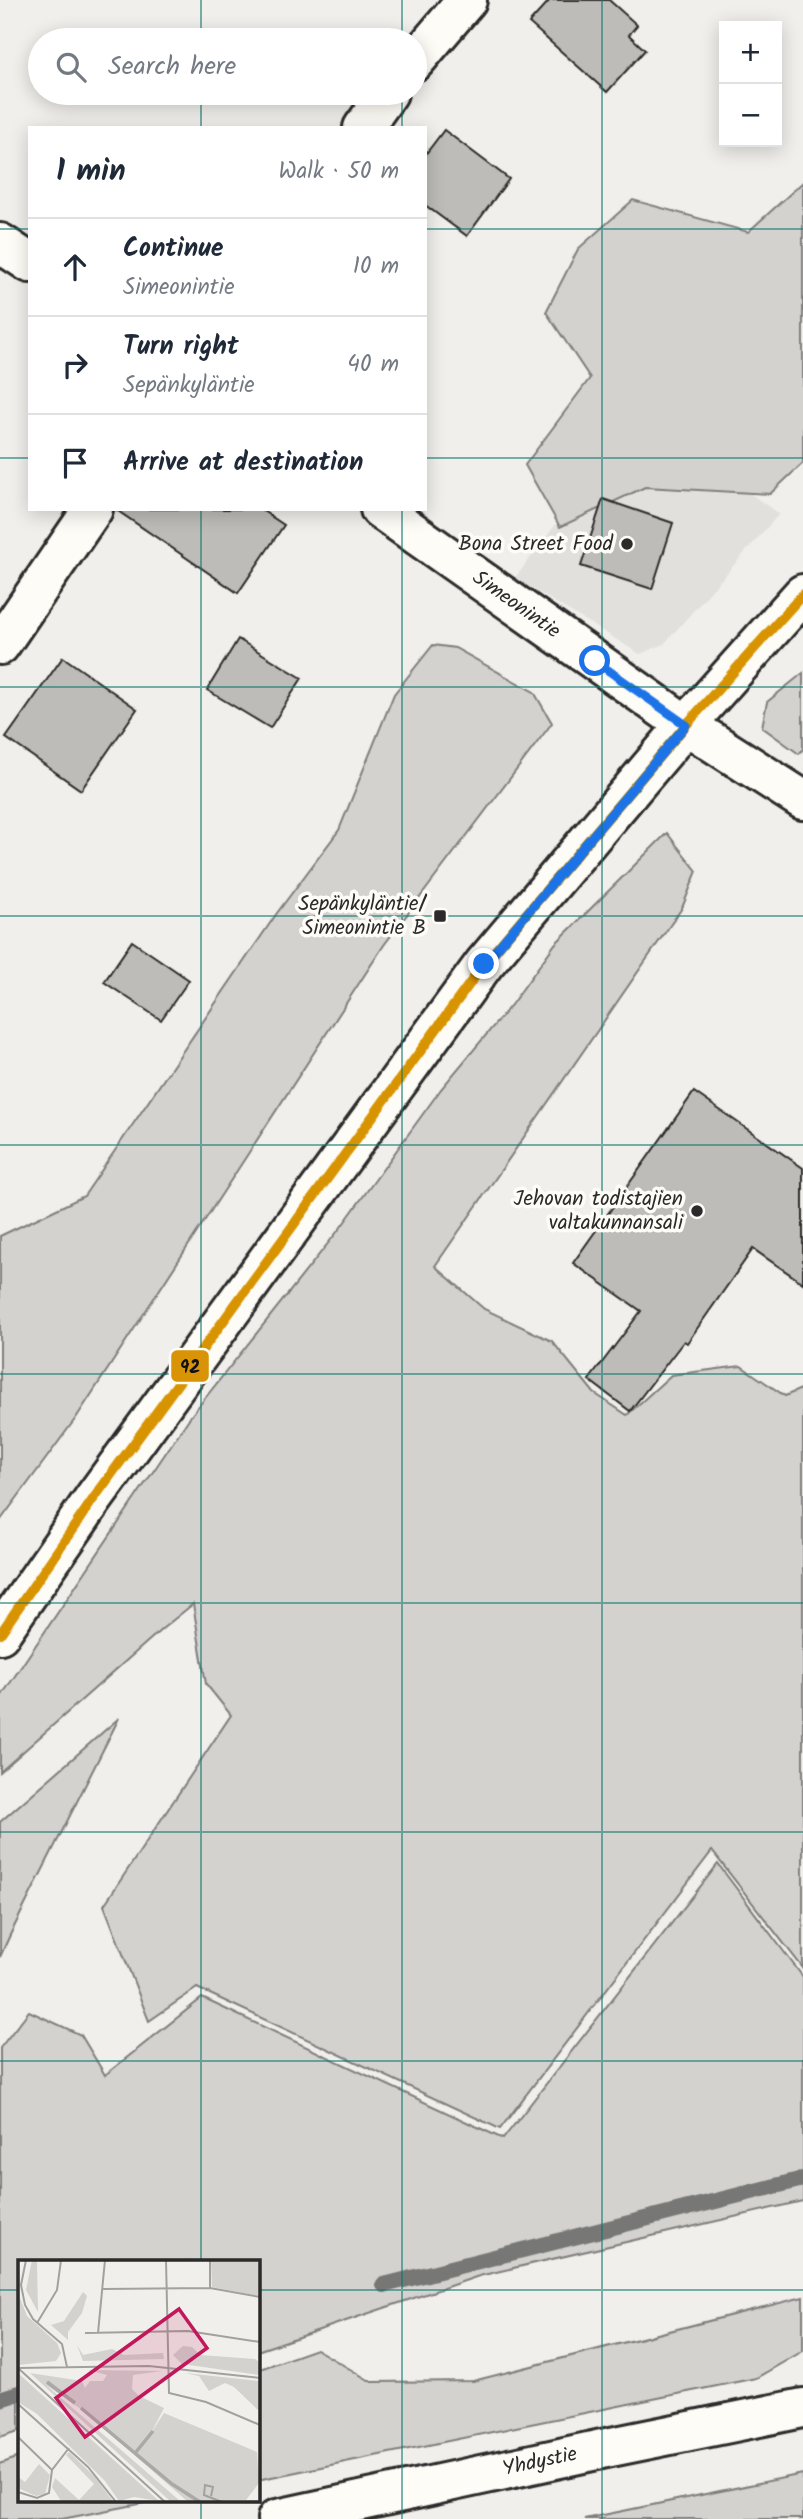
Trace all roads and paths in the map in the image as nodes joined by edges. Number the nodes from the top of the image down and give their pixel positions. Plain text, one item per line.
1 (467, 0) edge
2 (427, 47) edge
3 (379, 105) edge
4 (364, 126) edge
5 (0, 243) edge
6 (28, 262) edge
7 (92, 511) edge
8 (383, 511) edge
9 (803, 594) edge
10 (0, 645) edge
11 (686, 725) junction
12 (803, 800) edge
13 (0, 1634) edge
14 (803, 2408) edge
15 (277, 2519) edge

1 - 2 main road
3 - 4 main road
5 - 6 main road
7 - 10 main road
8 - 11 main road, Simeonintie
9 - 11 main road
11 - 12 main road, Simeonintie
11 - 13 main road
14 - 15 main road, Yhdystie

